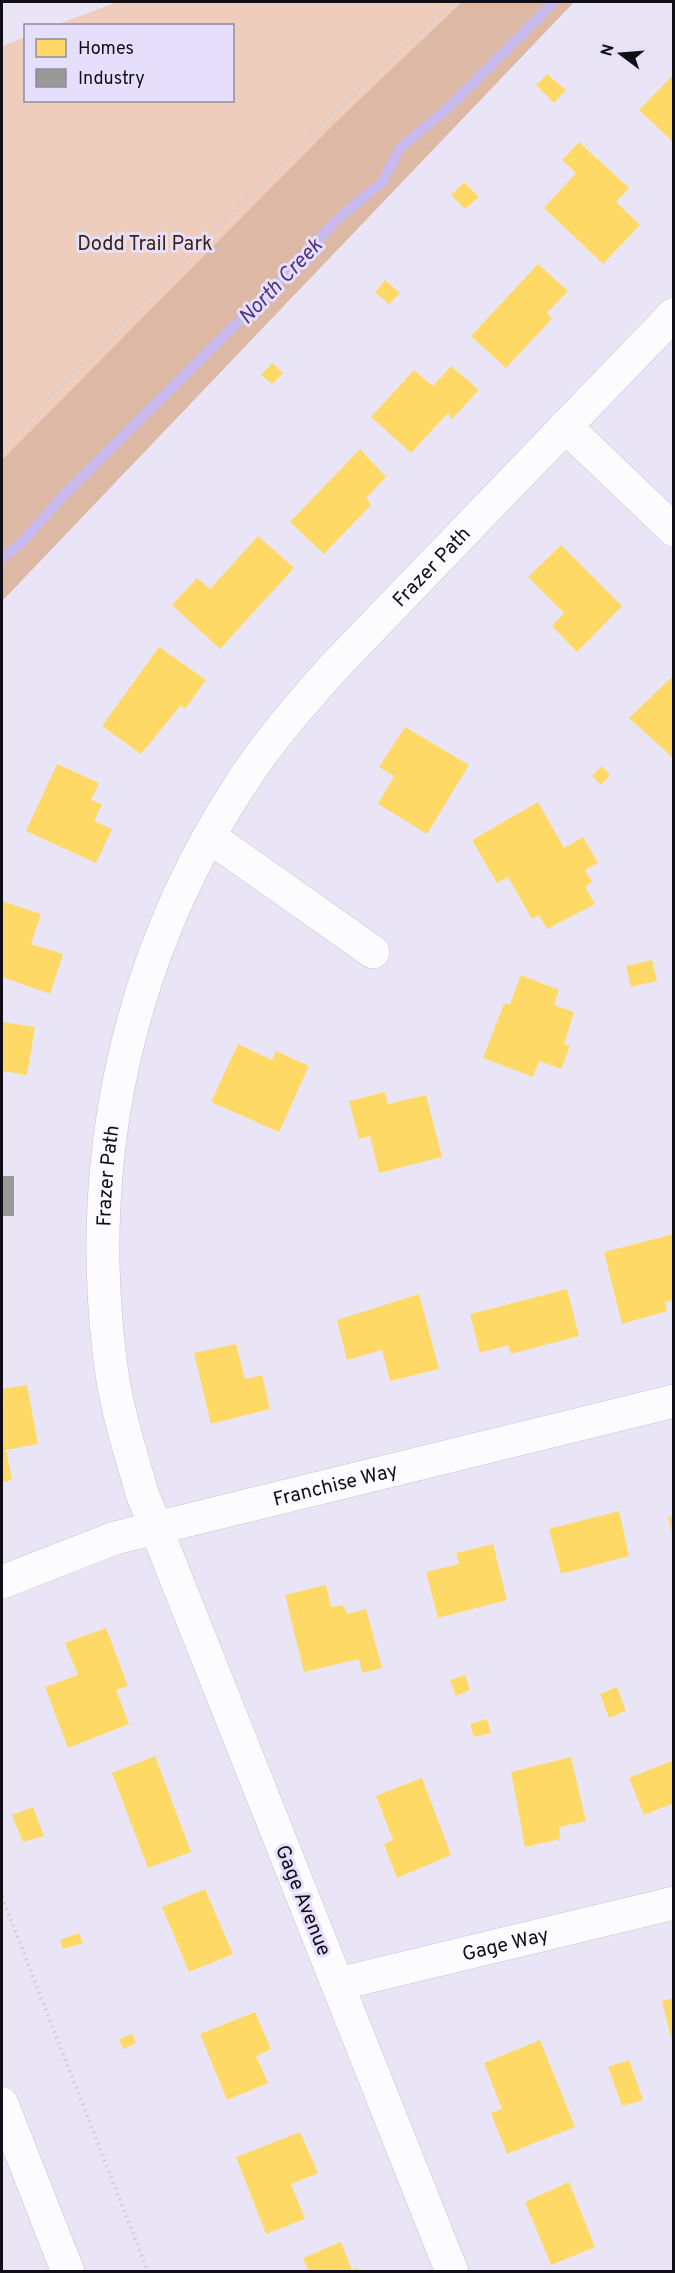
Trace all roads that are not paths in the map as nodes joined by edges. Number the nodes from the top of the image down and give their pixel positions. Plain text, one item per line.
1 (674, 314) edge
2 (565, 426) junction
3 (674, 530) edge
4 (210, 837) junction
5 (373, 952) dead end
6 (674, 1401) edge
7 (155, 1528) junction
8 (2, 1582) edge
9 (674, 1903) edge
10 (338, 1984) junction
11 (2, 2104) edge
12 (68, 2271) edge
13 (452, 2271) edge

1 - 2 street, Frazer Path
2 - 3 street
2 - 4 street, Frazer Path
4 - 5 street
4 - 7 street, Frazer Path
6 - 7 street, Franchise Way
7 - 8 street, Franchise Way
7 - 10 street, Gage Avenue
9 - 10 street, Gage Way
10 - 13 street, Gage Avenue
11 - 12 street

